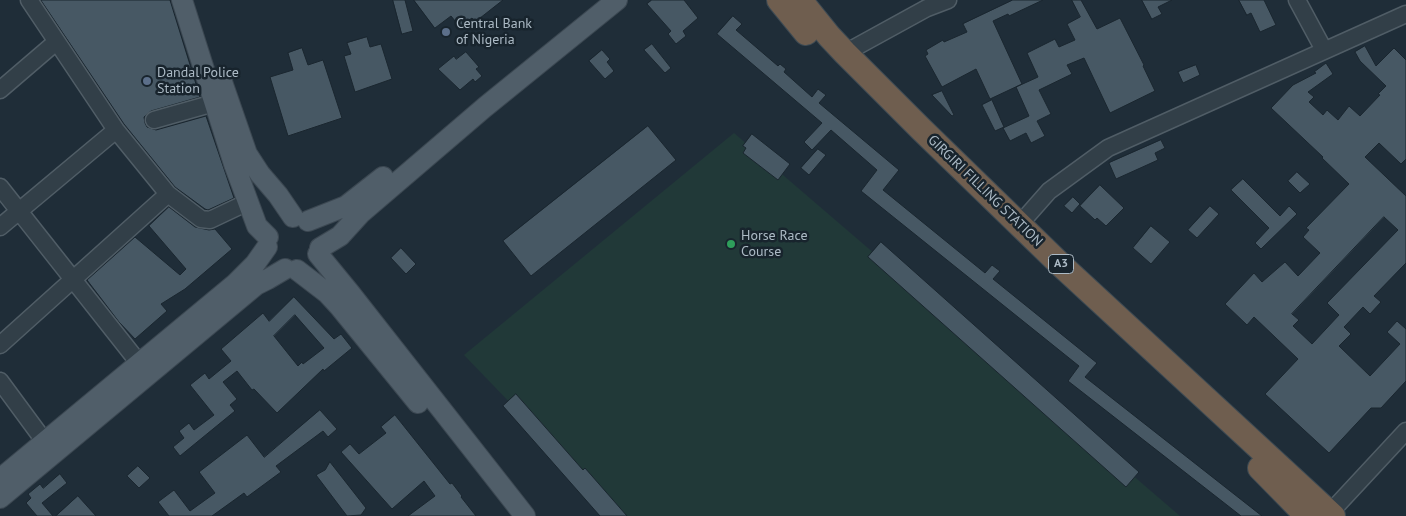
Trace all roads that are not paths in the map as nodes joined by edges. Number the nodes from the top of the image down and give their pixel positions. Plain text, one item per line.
1 (30, 0) edge
2 (182, 0) edge
3 (195, 0) edge
4 (596, 0) edge
5 (616, 0) edge
6 (779, 0) edge
7 (800, 0) edge
8 (948, 0) edge
9 (1297, 0) edge
10 (1406, 14) edge
11 (56, 42) junction
12 (1324, 50) junction
13 (845, 53) junction
14 (0, 90) edge
15 (214, 103) junction
16 (154, 120) dead end
17 (116, 130) junction
18 (0, 187) edge
19 (168, 194) junction
20 (248, 202) junction
21 (19, 211) junction
22 (300, 219) junction
23 (1019, 225) junction
24 (0, 227) edge
25 (267, 242) junction
26 (319, 251) junction
27 (291, 270) junction
28 (73, 280) junction
29 (0, 345) edge
30 (139, 363) junction
31 (0, 381) edge
32 (416, 389) junction
33 (1406, 431) edge
34 (45, 442) junction
35 (0, 479) edge
36 (0, 498) edge
37 (1330, 515) edge
38 (509, 516) edge
39 (525, 516) edge
40 (1307, 516) edge

1 - 11 street
2 - 15 main road
3 - 22 main road
4 - 22 main road
5 - 26 main road
6 - 40 highway, A3
7 - 13 highway, GIRGIRI FILLING STATION / A3
8 - 13 street
9 - 12 street
10 - 12 street
11 - 14 street
11 - 17 street
12 - 23 street
13 - 23 highway, GIRGIRI FILLING STATION / A3
15 - 16 street
15 - 20 main road
17 - 19 street
17 - 21 street
18 - 21 street
19 - 20 street
19 - 28 street
20 - 25 main road
21 - 24 street
21 - 28 street
22 - 25 main road
22 - 26 main road
23 - 37 highway, GIRGIRI FILLING STATION / A3
25 - 27 main road
25 - 30 main road
26 - 27 main road
26 - 32 main road
27 - 32 main road
27 - 36 main road
28 - 29 street
28 - 30 street
30 - 34 main road
31 - 34 street
32 - 38 main road
32 - 39 main road
33 - 37 street
34 - 35 main road

